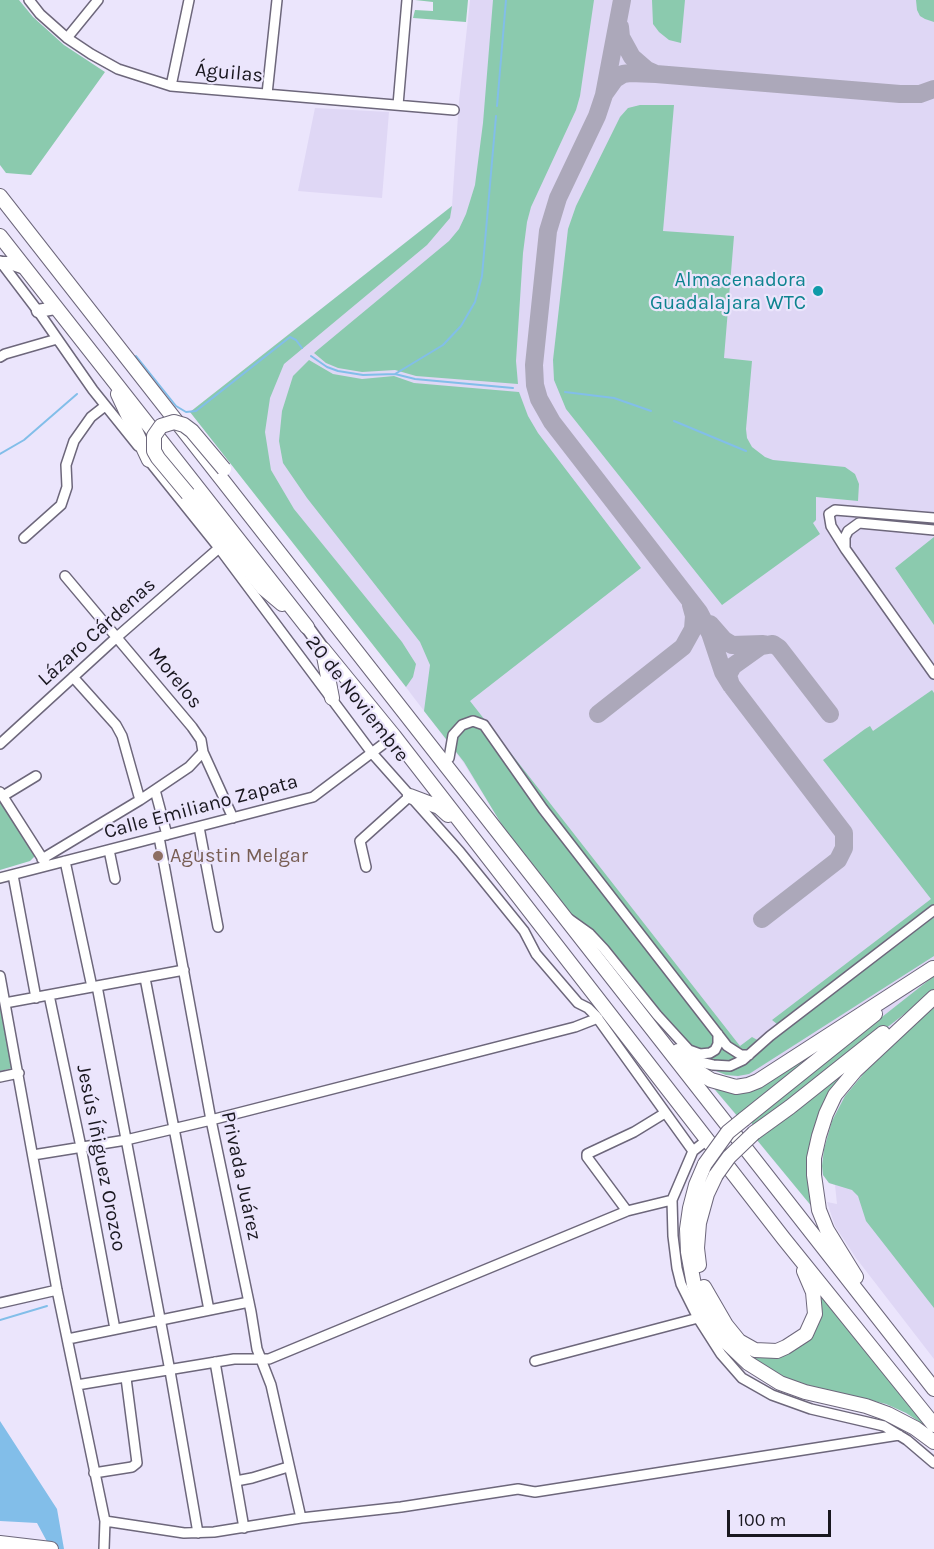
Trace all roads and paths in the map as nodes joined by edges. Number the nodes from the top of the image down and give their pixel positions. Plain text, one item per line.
1 (29, 0) edge
2 (98, 0) edge
3 (189, 0) edge
4 (277, 0) edge
5 (408, 0) edge
6 (67, 38) junction
7 (171, 86) junction
8 (267, 94) junction
9 (398, 105) junction
10 (454, 110) dead end
11 (0, 196) edge
12 (0, 236) edge
13 (0, 263) edge
14 (25, 268) junction
15 (55, 308) junction
16 (38, 311) junction
17 (57, 339) junction
18 (0, 357) edge
19 (106, 371) junction
20 (105, 406) junction
21 (149, 460) junction
22 (934, 518) edge
23 (934, 530) edge
24 (24, 538) dead end
25 (219, 549) junction
26 (846, 550) junction
27 (65, 576) dead end
28 (307, 627) junction
29 (117, 637) junction
30 (323, 649) junction
31 (934, 674) edge
32 (73, 677) junction
33 (333, 698) junction
34 (394, 736) junction
35 (0, 744) edge
36 (203, 752) junction
37 (372, 753) junction
38 (449, 758) junction
39 (36, 776) dead end
40 (155, 790) junction
41 (1, 794) edge
42 (410, 796) junction
43 (140, 800) junction
44 (233, 818) junction
45 (199, 827) junction
46 (494, 830) junction
47 (467, 831) junction
48 (163, 836) junction
49 (109, 850) junction
50 (65, 861) junction
51 (45, 862) junction
52 (366, 867) dead end
53 (13, 875) junction
54 (0, 878) edge
55 (115, 879) dead end
56 (934, 910) edge
57 (562, 916) junction
58 (218, 927) dead end
59 (933, 968) edge
60 (184, 970) junction
61 (0, 976) edge
62 (145, 978) junction
63 (95, 987) junction
64 (49, 995) junction
65 (934, 995) edge
66 (36, 998) junction
67 (5, 1004) junction
68 (633, 1006) junction
69 (598, 1018) junction
70 (718, 1034) junction
71 (749, 1055) junction
72 (685, 1058) junction
73 (18, 1072) junction
74 (0, 1077) edge
75 (665, 1113) junction
76 (211, 1120) junction
77 (173, 1129) junction
78 (126, 1140) junction
79 (707, 1140) junction
80 (81, 1147) junction
81 (693, 1151) junction
82 (33, 1155) junction
83 (672, 1200) junction
84 (627, 1211) junction
85 (784, 1239) junction
86 (57, 1290) junction
87 (249, 1302) junction
88 (0, 1303) edge
89 (209, 1310) junction
90 (698, 1318) junction
91 (159, 1320) junction
92 (116, 1329) junction
93 (68, 1339) junction
94 (260, 1360) junction
95 (535, 1361) dead end
96 (215, 1362) junction
97 (914, 1364) junction
98 (170, 1371) junction
99 (126, 1378) junction
100 (77, 1385) junction
101 (934, 1389) edge
102 (934, 1425) edge
103 (899, 1435) junction
104 (934, 1442) edge
105 (934, 1463) edge
106 (288, 1467) junction
107 (94, 1473) junction
108 (236, 1480) junction
109 (301, 1518) junction
110 (105, 1521) junction
111 (244, 1528) junction
112 (198, 1533) junction
113 (0, 1543) edge
114 (45, 1548) edge
115 (104, 1549) edge

1 - 6 street, Águilas
2 - 6 street
3 - 7 street
4 - 8 street
5 - 9 street
6 - 7 street, Águilas
7 - 8 street, Águilas
8 - 9 street, Águilas
9 - 10 street, Águilas
11 - 46 highway
12 - 14 highway
13 - 14 main road
13 - 16 street, 20 de Noviembre
14 - 15 highway
15 - 16 main road
15 - 19 highway
16 - 17 street, 20 de Noviembre
17 - 18 street
17 - 20 street, 20 de Noviembre
19 - 21 highway
19 - 28 highway
20 - 21 street, 20 de Noviembre
20 - 24 street
21 - 25 street, 20 de Noviembre
22 - 26 street
23 - 26 street
25 - 29 street, Lázaro Cárdenas
25 - 33 street, 20 de Noviembre
26 - 31 street
27 - 29 street, Morelos
28 - 30 main road
28 - 38 highway, bridge
29 - 32 street, Lázaro Cárdenas
29 - 36 street, Morelos
30 - 33 highway
30 - 34 highway
32 - 35 street, Lázaro Cárdenas
32 - 43 street
33 - 37 street, 20 de Noviembre
34 - 37 street, Calle Emiliano Zapata
34 - 47 highway
36 - 40 street
36 - 44 street, Morelos
37 - 42 street, 20 de Noviembre
37 - 44 street, Calle Emiliano Zapata
38 - 46 highway
38 - 70 street
39 - 41 street
40 - 43 street
40 - 48 street, Privada Juárez
41 - 51 street
42 - 47 highway
42 - 52 street
42 - 69 street, 20 de Noviembre
43 - 51 street
44 - 45 street, Calle Emiliano Zapata
45 - 48 street, Calle Emiliano Zapata
45 - 58 street
46 - 57 highway
47 - 79 highway
48 - 49 street, Calle Emiliano Zapata
48 - 60 street, Privada Juárez
49 - 50 street, Calle Emiliano Zapata
49 - 55 street
50 - 51 street, Calle Emiliano Zapata
50 - 63 street
51 - 53 street, Calle Emiliano Zapata
53 - 54 street, Calle Emiliano Zapata
53 - 66 street
56 - 71 street
57 - 68 highway
57 - 70 street
59 - 72 highway
59 - 104 highway, bridge
60 - 62 street
60 - 76 street, Privada Juárez
61 - 67 street
62 - 63 street
62 - 77 street
63 - 64 street
63 - 78 street
64 - 66 street
64 - 80 street, Jesús Íñiguez Orozco
65 - 85 highway, bridge
65 - 97 highway
66 - 67 street
67 - 73 street
68 - 72 highway
68 - 97 highway
69 - 75 street, 20 de Noviembre
69 - 76 street
70 - 71 street
71 - 72 street
73 - 74 street
73 - 82 street
75 - 81 street, 20 de Noviembre
75 - 84 street
76 - 77 street
76 - 87 street, Privada Juárez
77 - 78 street
77 - 89 street
78 - 80 street
78 - 91 street
79 - 81 street
79 - 85 highway
80 - 82 street
80 - 92 street, Jesús Íñiguez Orozco
81 - 83 street
82 - 86 street
83 - 84 street
83 - 90 street
84 - 94 street
85 - 102 highway
86 - 88 street
86 - 93 street
87 - 89 street
87 - 94 street, Privada Juárez
89 - 91 street
90 - 95 street
90 - 103 street
91 - 92 street
91 - 98 street
92 - 93 street
93 - 100 street
94 - 96 street
94 - 106 street, Privada Juárez
96 - 98 street
96 - 108 street
97 - 101 highway
98 - 99 street
98 - 112 street
99 - 100 street
99 - 107 street
100 - 107 street
103 - 105 street
103 - 109 street
106 - 108 street
106 - 109 street, Privada Juárez
107 - 110 street
108 - 111 street
109 - 111 street
110 - 112 street
110 - 115 street
111 - 112 street
113 - 114 highway

